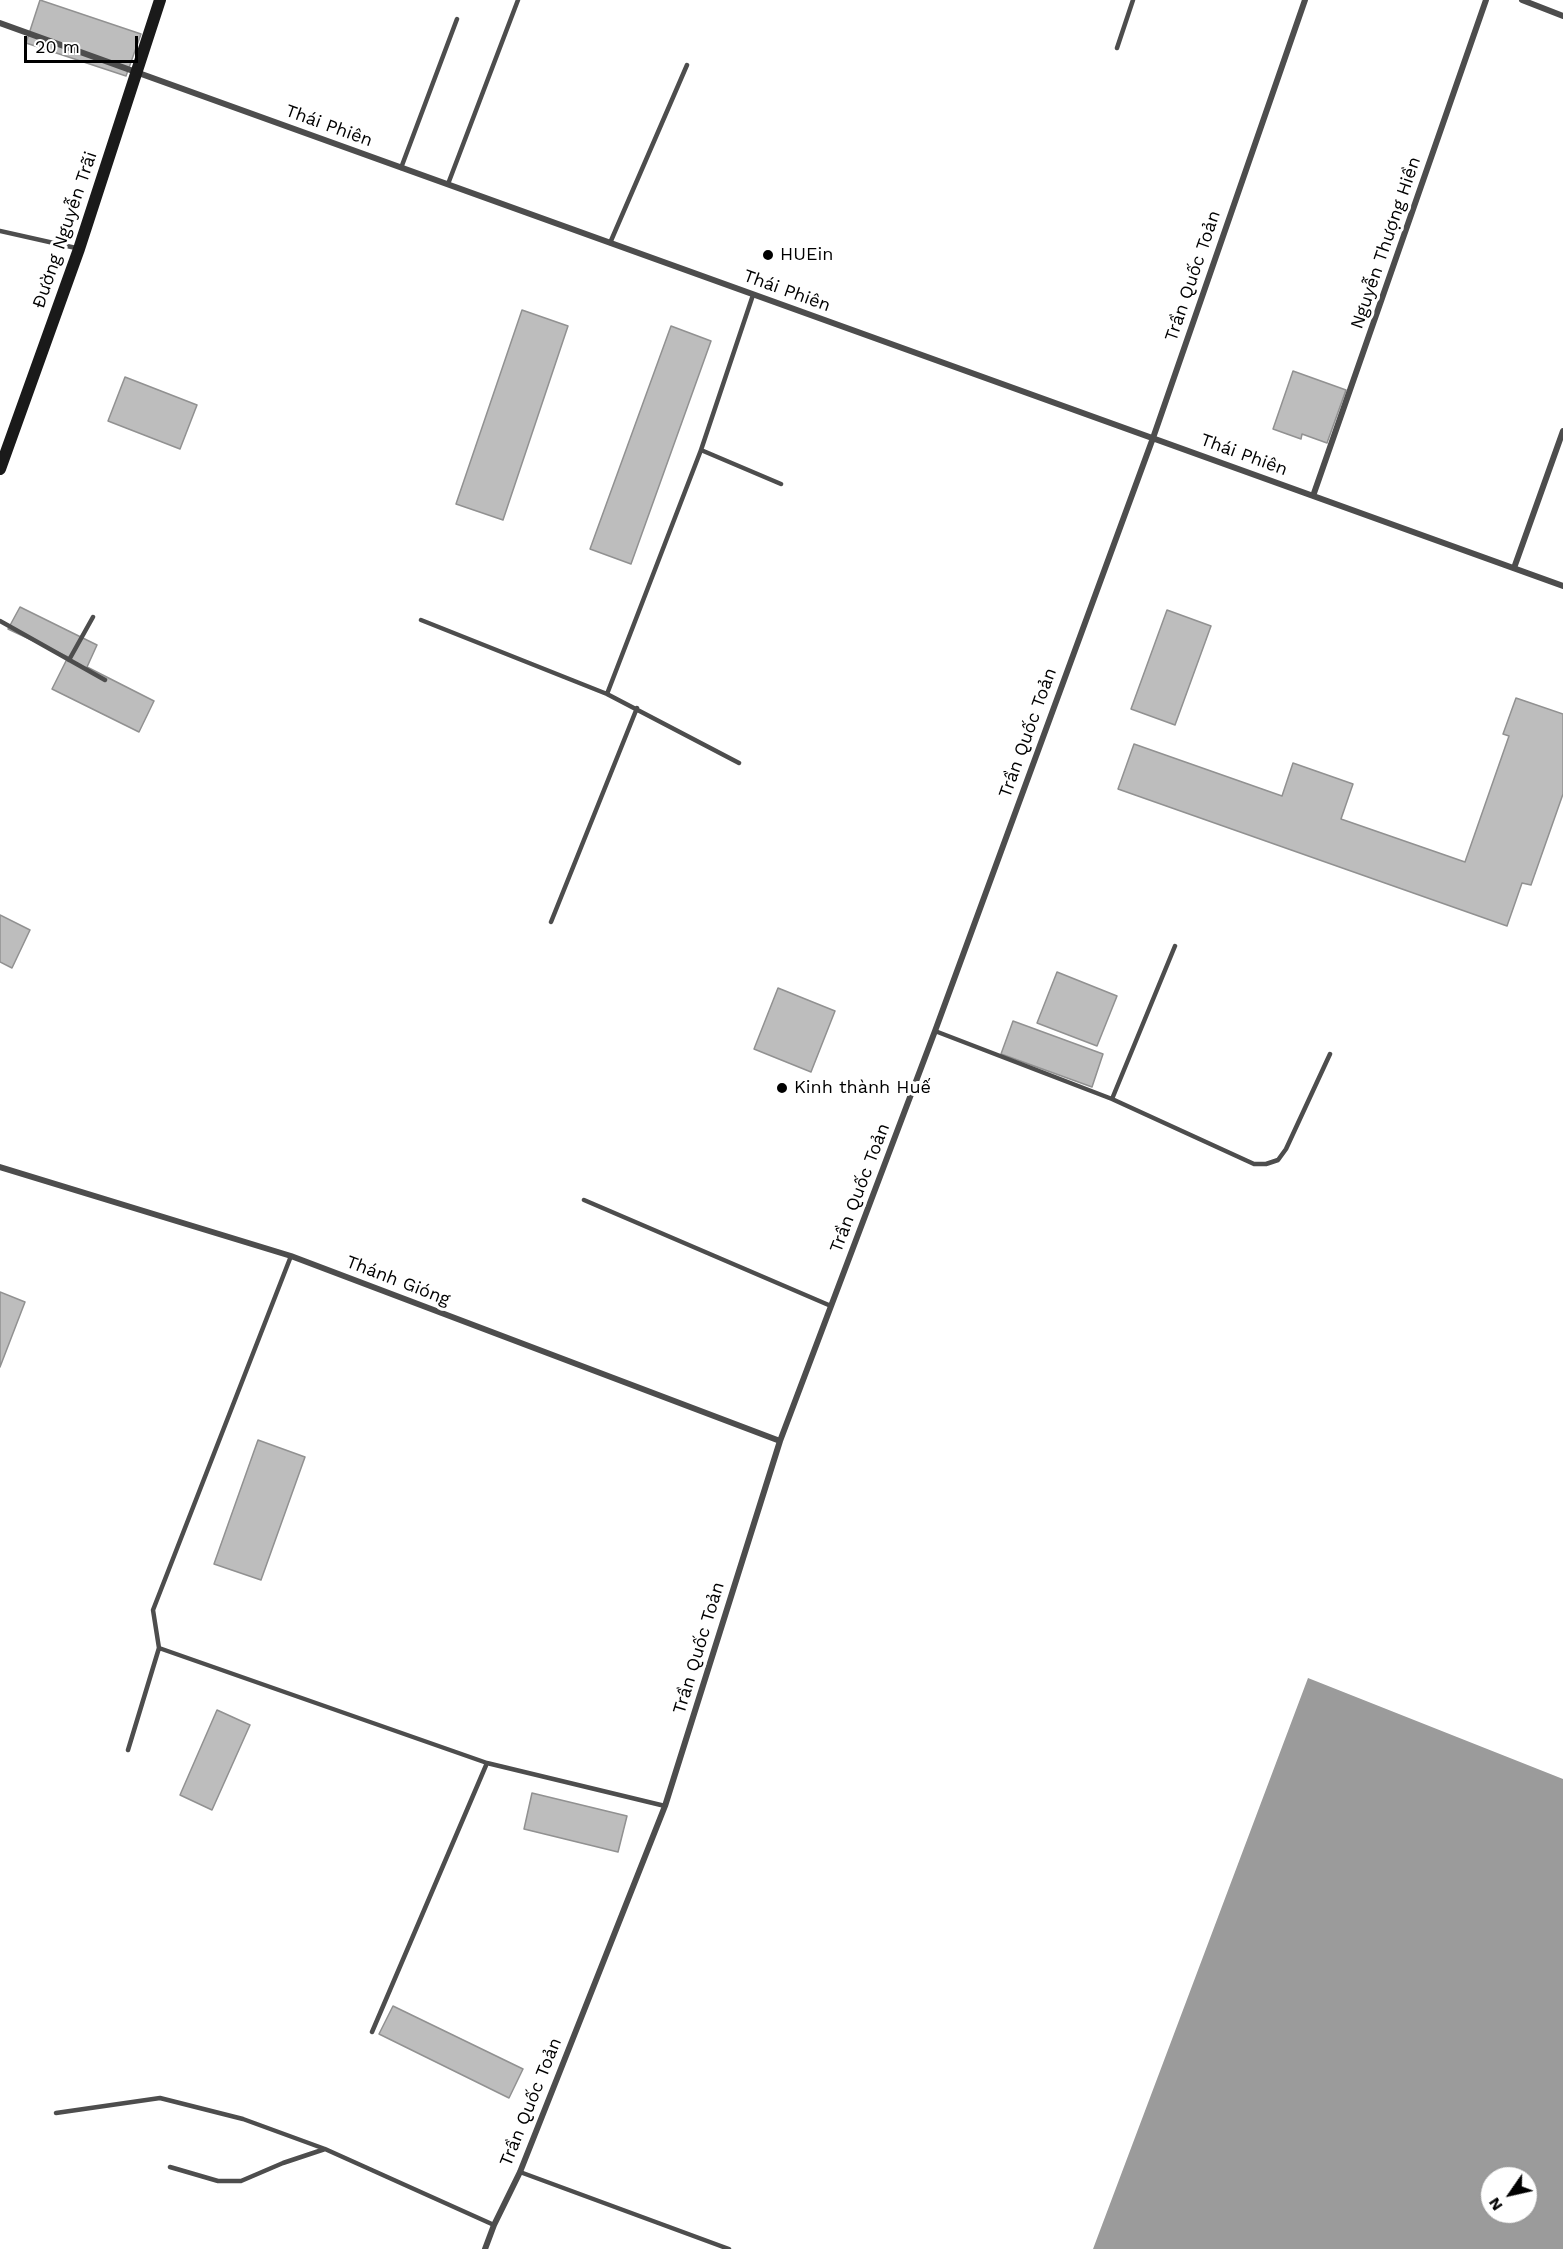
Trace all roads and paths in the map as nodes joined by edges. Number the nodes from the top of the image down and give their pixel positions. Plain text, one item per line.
1 (160, 0) edge
2 (518, 0) edge
3 (1133, 0) edge
4 (1305, 0) edge
5 (1486, 0) edge
6 (1522, 0) edge
7 (1563, 16) edge
8 (457, 19) dead end
9 (0, 23) edge
10 (1117, 48) dead end
11 (687, 65) dead end
12 (137, 72) junction
13 (401, 168) junction
14 (448, 184) junction
15 (0, 231) edge
16 (610, 243) junction
17 (79, 249) junction
18 (753, 295) junction
19 (1563, 431) edge
20 (1153, 438) junction
21 (701, 450) junction
22 (0, 469) edge
23 (781, 484) dead end
24 (1313, 496) junction
25 (1514, 568) junction
26 (1563, 586) edge
27 (93, 617) dead end
28 (422, 620) dead end
29 (0, 621) edge
30 (69, 660) junction
31 (105, 680) dead end
32 (607, 694) junction
33 (637, 708) junction
34 (739, 763) dead end
35 (551, 922) dead end
36 (1175, 946) dead end
37 (935, 1031) junction
38 (1330, 1054) dead end
39 (1112, 1100) junction
40 (0, 1167) edge
41 (584, 1200) dead end
42 (291, 1256) junction
43 (831, 1306) junction
44 (780, 1442) junction
45 (159, 1648) junction
46 (128, 1750) dead end
47 (487, 1763) junction
48 (665, 1806) junction
49 (372, 2032) dead end
50 (56, 2113) dead end
51 (326, 2149) junction
52 (170, 2167) dead end
53 (520, 2172) junction
54 (494, 2225) junction
55 (485, 2249) edge
56 (729, 2249) edge

1 - 12 main road, Đường Nguyễn Trãi
2 - 14 lane
3 - 10 lane
4 - 20 street, Trần Quốc Toản
5 - 24 street, Nguyễn Thượng Hiền
6 - 7 street
8 - 13 lane
9 - 12 street, Thái Phiên
11 - 16 lane
12 - 13 street, Thái Phiên
12 - 17 main road, Đường Nguyễn Trãi
13 - 14 street, Thái Phiên
14 - 16 street, Thái Phiên
15 - 17 lane
16 - 18 street, Thái Phiên
17 - 22 main road, Đường Nguyễn Trãi
18 - 20 street, Thái Phiên
18 - 21 lane
19 - 25 street
20 - 24 street, Thái Phiên
20 - 37 street, Trần Quốc Toản
21 - 23 lane
21 - 32 lane
24 - 25 street, Thái Phiên
25 - 26 street, Thái Phiên
27 - 30 lane
28 - 32 lane
29 - 30 lane
30 - 31 lane
32 - 33 lane
33 - 34 lane
33 - 35 lane
36 - 39 lane
37 - 39 lane
37 - 43 street, Trần Quốc Toản
38 - 39 lane
40 - 42 street, Thánh Gióng
41 - 43 lane
42 - 44 street, Thánh Gióng
42 - 45 lane
43 - 44 street, Trần Quốc Toản
44 - 48 street, Trần Quốc Toản
45 - 46 lane
45 - 47 lane
47 - 48 lane
47 - 49 lane
48 - 53 street, Trần Quốc Toản
50 - 51 lane
51 - 52 lane
51 - 54 lane
53 - 54 street, Trần Quốc Toản
53 - 56 lane
54 - 55 street, Trần Quốc Toản

